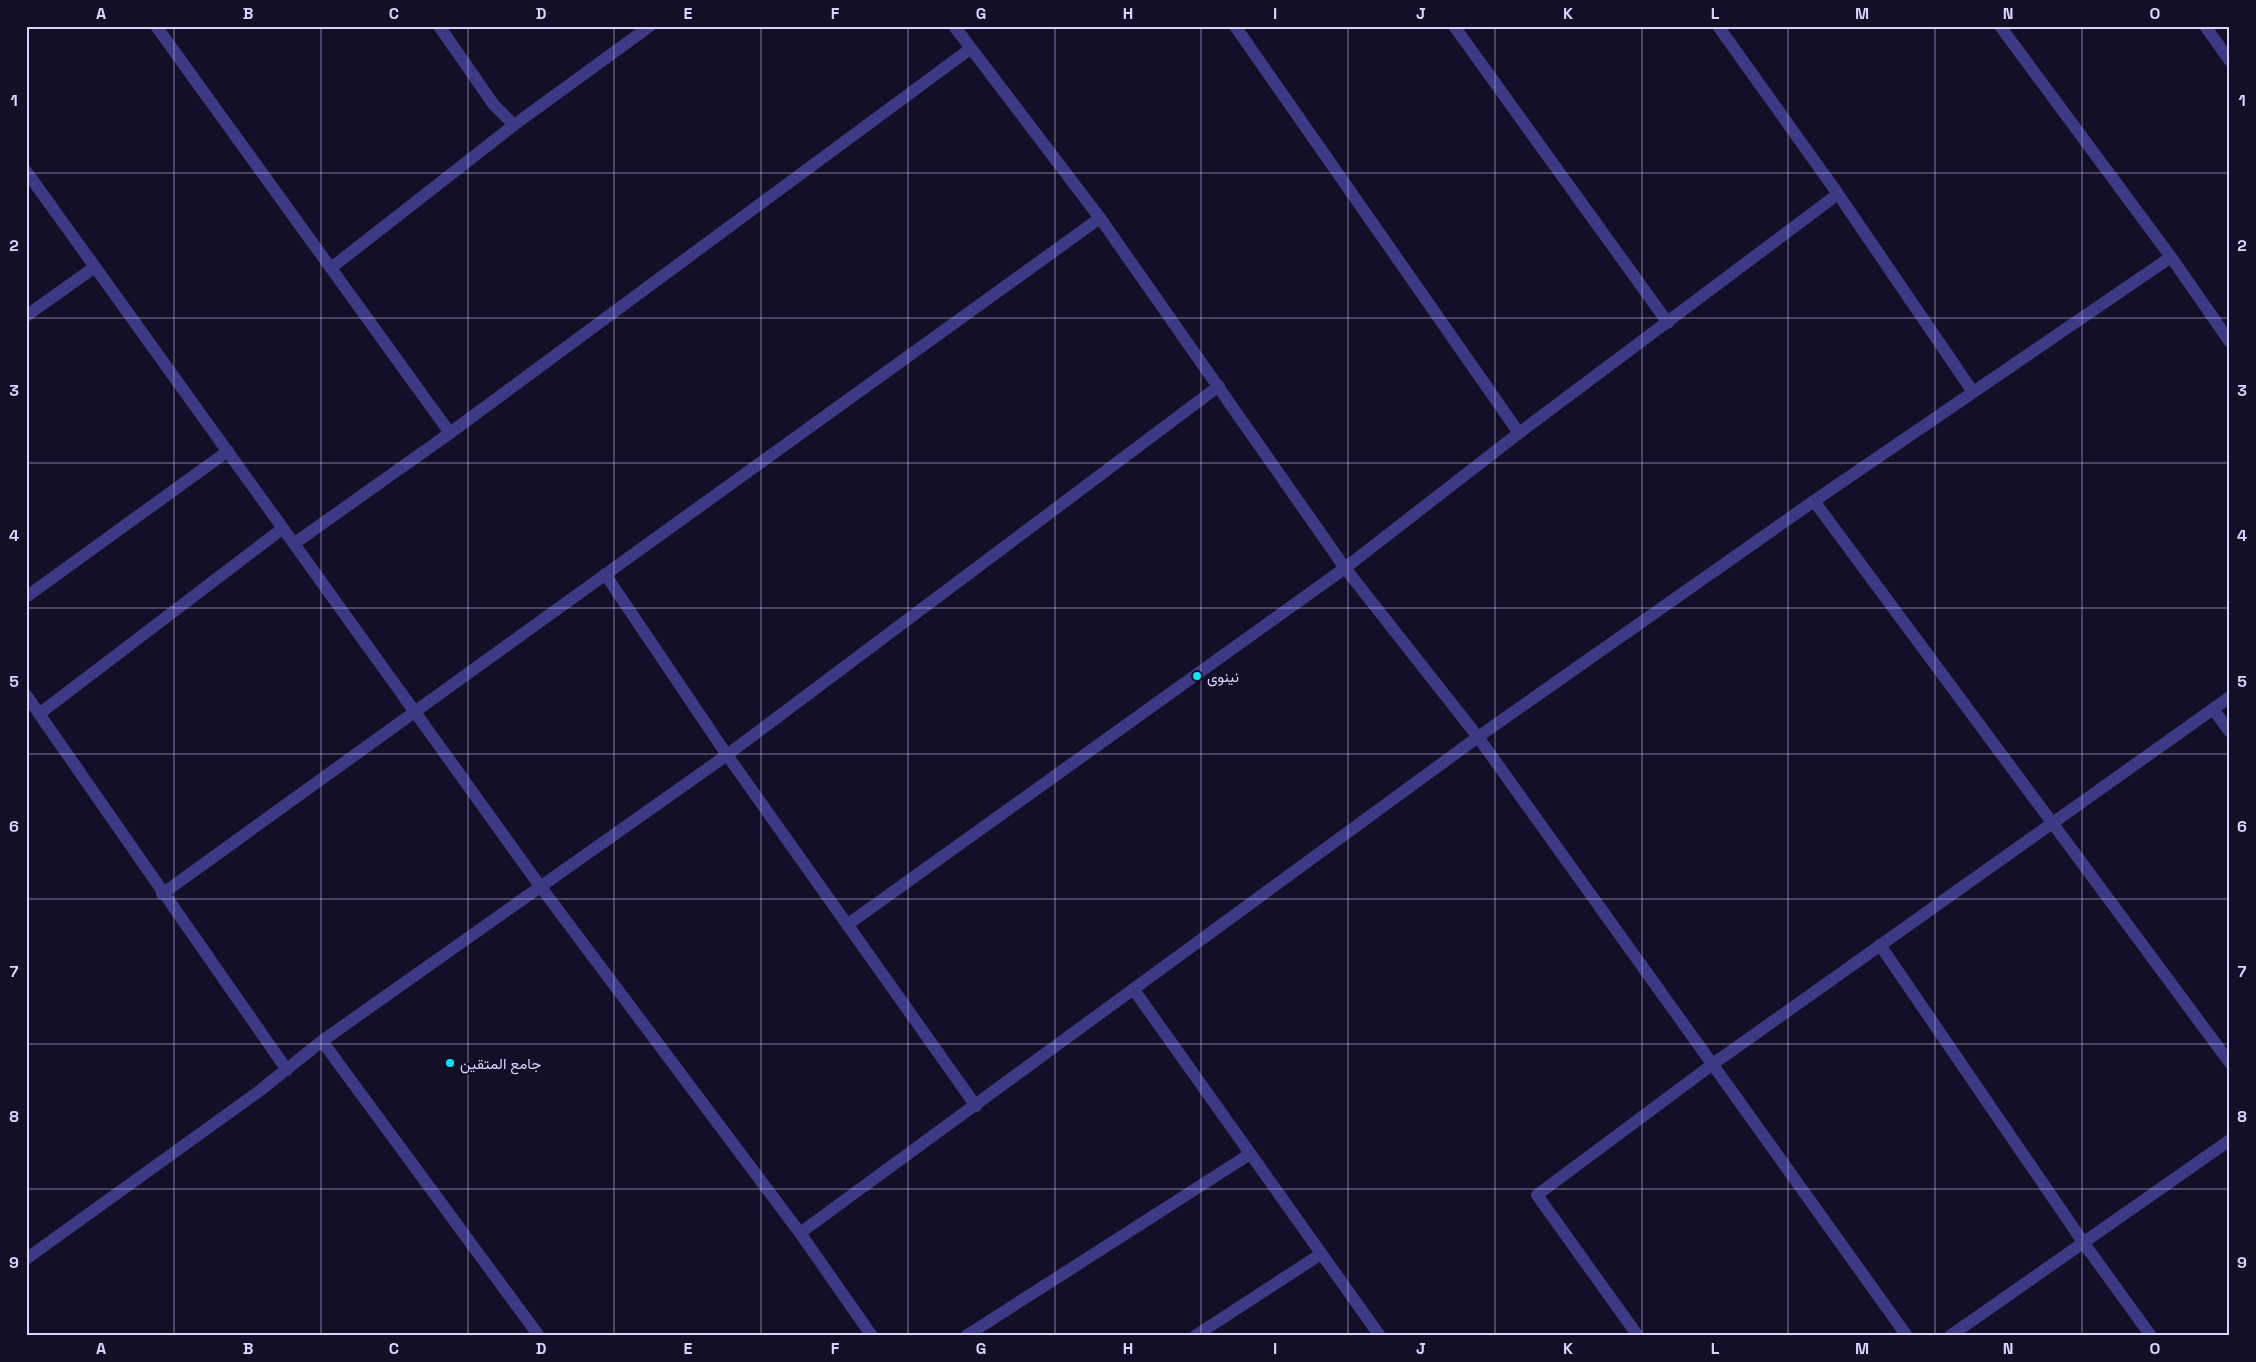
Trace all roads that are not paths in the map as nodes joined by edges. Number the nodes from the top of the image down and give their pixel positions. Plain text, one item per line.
1 (156, 26) edge
2 (439, 26) edge
3 (650, 26) edge
4 (954, 26) edge
5 (1235, 26) edge
6 (1454, 26) edge
7 (1718, 26) edge
8 (2000, 26) edge
9 (2205, 26) edge
10 (970, 49) junction
11 (2230, 61) edge
12 (514, 125) junction
13 (26, 171) edge
14 (1838, 194) junction
15 (1100, 218) junction
16 (2171, 257) junction
17 (95, 266) junction
18 (331, 268) junction
19 (26, 316) edge
20 (1668, 324) junction
21 (2230, 342) edge
22 (1219, 386) junction
23 (1973, 392) junction
24 (1519, 432) junction
25 (450, 433) junction
26 (228, 451) junction
27 (1814, 501) junction
28 (282, 529) junction
29 (295, 543) junction
30 (1345, 568) junction
31 (605, 574) junction
32 (26, 597) edge
33 (26, 695) edge
34 (2230, 697) edge
35 (2213, 709) junction
36 (415, 711) junction
37 (39, 714) junction
38 (2230, 732) edge
39 (1478, 737) junction
40 (727, 755) junction
41 (2052, 822) junction
42 (540, 886) junction
43 (162, 894) junction
44 (847, 925) junction
45 (1880, 945) junction
46 (1134, 990) junction
47 (322, 1041) junction
48 (2230, 1063) edge
49 (1713, 1064) junction
50 (287, 1070) junction
51 (976, 1106) junction
52 (2230, 1140) edge
53 (1250, 1154) junction
54 (800, 1233) junction
55 (2083, 1242) junction
56 (1321, 1254) junction
57 (26, 1259) edge
58 (539, 1336) edge
59 (872, 1336) edge
60 (966, 1336) edge
61 (1195, 1336) edge
62 (1380, 1336) edge
63 (1638, 1336) edge
64 (1907, 1336) edge
65 (1950, 1336) edge
66 (2151, 1336) edge

1 - 18 street
2 - 12 street
3 - 12 street
4 - 10 street
5 - 24 street
6 - 20 street
7 - 14 street
8 - 16 street
9 - 11 street
10 - 15 street
10 - 25 street
12 - 18 street
13 - 17 street
14 - 20 street
14 - 23 street
15 - 22 street
15 - 31 street
16 - 21 street
16 - 23 street
17 - 19 street
17 - 26 street
18 - 25 street
20 - 24 street
22 - 30 street
22 - 40 street
23 - 27 street
24 - 30 street
25 - 29 street
26 - 28 street
26 - 32 street
27 - 39 street
27 - 41 street
28 - 29 street
28 - 37 street
29 - 36 street
30 - 39 street
30 - 44 street
31 - 36 street
31 - 40 street
33 - 37 street
34 - 35 street
35 - 38 street
35 - 41 street
36 - 42 street
36 - 43 street
37 - 43 street
39 - 46 street
39 - 49 street
40 - 42 street
40 - 44 street
41 - 45 street
41 - 48 street
42 - 47 street
42 - 54 street
43 - 50 street
44 - 51 street
45 - 49 street
45 - 55 street
46 - 51 street
46 - 53 street
47 - 50 street
47 - 58 street
49 - 63 street
49 - 64 street
50 - 57 street
51 - 54 street
52 - 55 street
53 - 56 street
53 - 60 street
54 - 59 street
55 - 65 street
55 - 66 street
56 - 61 street
56 - 62 street

